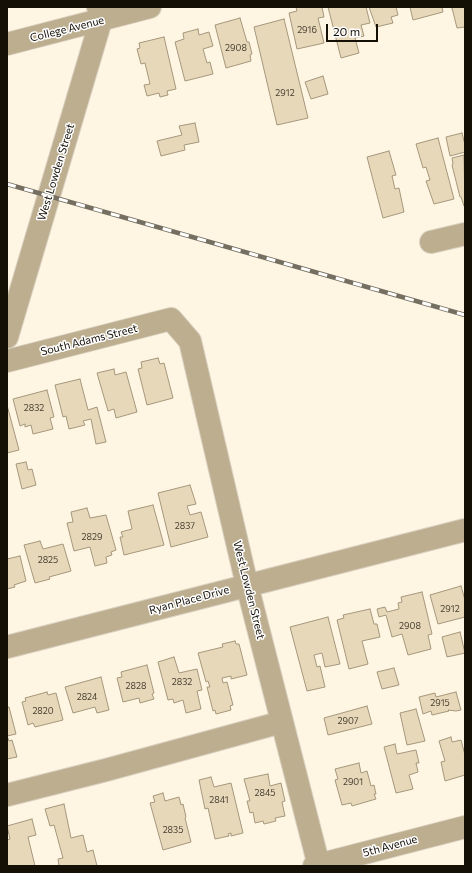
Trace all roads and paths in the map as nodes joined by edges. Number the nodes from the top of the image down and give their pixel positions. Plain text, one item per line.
1 (150, 7) edge
2 (100, 13) edge
3 (7, 44) edge
4 (465, 234) edge
5 (431, 242) dead end
6 (171, 319) joint
7 (7, 337) edge
8 (7, 361) edge
9 (465, 530) edge
10 (247, 585) junction
11 (7, 647) edge
12 (282, 722) junction
13 (7, 795) edge
14 (465, 827) edge
15 (318, 866) edge

1 - 2 street, College Avenue
2 - 3 street, College Avenue
2 - 7 street, West Lowden Street
4 - 5 street
6 - 8 street, South Adams Street
6 - 10 street, West Lowden Street
9 - 10 street, Ryan Place Drive
10 - 11 street, Ryan Place Drive
10 - 12 street, West Lowden Street
12 - 13 street
12 - 15 street, West Lowden Street
14 - 15 street, 5th Avenue

